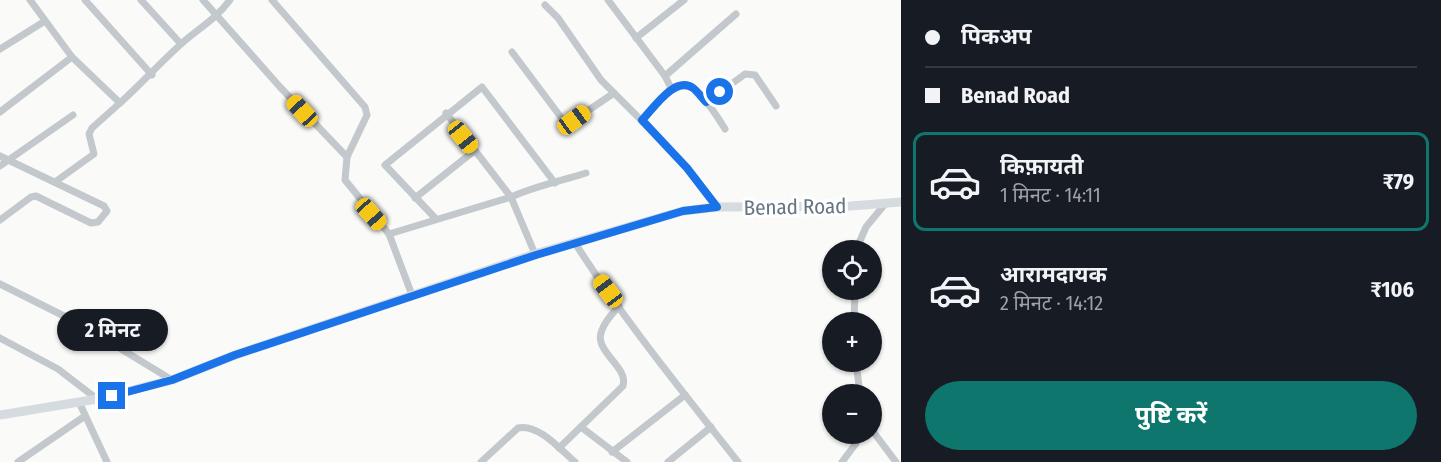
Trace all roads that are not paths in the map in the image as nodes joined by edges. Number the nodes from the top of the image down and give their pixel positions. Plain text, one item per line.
1 (30, 0) edge
2 (85, 0) edge
3 (141, 0) edge
4 (203, 0) edge
5 (230, 0) edge
6 (272, 0) edge
7 (684, 0) edge
8 (612, 1) edge
9 (545, 5) dead end
10 (736, 14) dead end
11 (218, 16) junction
12 (45, 21) junction
13 (636, 38) junction
14 (181, 44) junction
15 (0, 49) edge
16 (512, 52) dead end
17 (72, 57) junction
18 (152, 75) junction
19 (665, 76) junction
20 (671, 88) junction
21 (614, 93) junction
22 (706, 102) junction
23 (120, 103) junction
24 (776, 106) dead end
25 (0, 112) edge
26 (446, 113) junction
27 (73, 115) dead end
28 (642, 120) junction
29 (725, 129) dead end
30 (474, 151) junction
31 (347, 157) junction
32 (3, 158) edge
33 (0, 166) edge
34 (586, 173) dead end
35 (55, 182) junction
36 (555, 183) junction
37 (511, 197) junction
38 (415, 198) junction
39 (901, 202) edge
40 (885, 204) junction
41 (717, 207) junction
42 (436, 219) junction
43 (0, 220) edge
44 (390, 234) junction
45 (861, 240) edge
46 (575, 243) junction
47 (536, 255) junction
48 (0, 284) edge
49 (412, 295) junction
50 (619, 306) junction
51 (0, 338) edge
52 (172, 380) junction
53 (685, 395) junction
54 (97, 399) junction
55 (79, 402) junction
56 (0, 415) edge
57 (86, 416) junction
58 (581, 427) junction
59 (711, 427) junction
60 (882, 443) edge
61 (855, 444) edge
62 (559, 448) junction
63 (612, 452) junction
64 (104, 461) edge
65 (18, 462) edge
66 (481, 462) edge
67 (576, 462) edge
68 (627, 462) edge
69 (668, 462) edge
70 (738, 462) edge
71 (842, 462) edge
72 (896, 462) edge

1 - 12 street
2 - 18 street
3 - 14 street
4 - 11 street
5 - 11 street
6 - 31 street
7 - 13 street
8 - 13 street
9 - 21 street
10 - 19 street
11 - 14 street
11 - 31 street
12 - 15 street
12 - 17 street
13 - 19 street
14 - 18 street
16 - 21 street
17 - 23 street
17 - 25 street
18 - 23 street
19 - 20 street
20 - 22 street
20 - 28 street
21 - 28 street
22 - 24 street
22 - 29 street
23 - 35 street
26 - 30 street
26 - 36 street
26 - 38 street
27 - 32 street
28 - 41 street
30 - 37 street
30 - 38 street
31 - 44 street
32 - 33 street
32 - 35 street
34 - 36 street
35 - 43 street
36 - 37 street
37 - 42 street
37 - 47 street
38 - 42 street
39 - 40 main road, Benad Road
40 - 41 main road, Benad Road
40 - 45 street
41 - 46 main road, Benad Road
42 - 44 street
44 - 49 street
46 - 47 main road, Benad Road
46 - 50 street
47 - 49 main road, Benad Road
48 - 52 street
49 - 52 main road, Benad Road
50 - 53 street
50 - 58 street
51 - 54 street
52 - 54 main road, Benad Road
53 - 59 street
53 - 63 street
54 - 55 main road, Benad Road
55 - 56 main road, Benad Road
55 - 57 street
57 - 64 street
57 - 65 street
58 - 62 street
58 - 63 street
59 - 69 street
59 - 70 street
60 - 72 street
61 - 71 street
62 - 66 street
62 - 67 street
63 - 68 street

